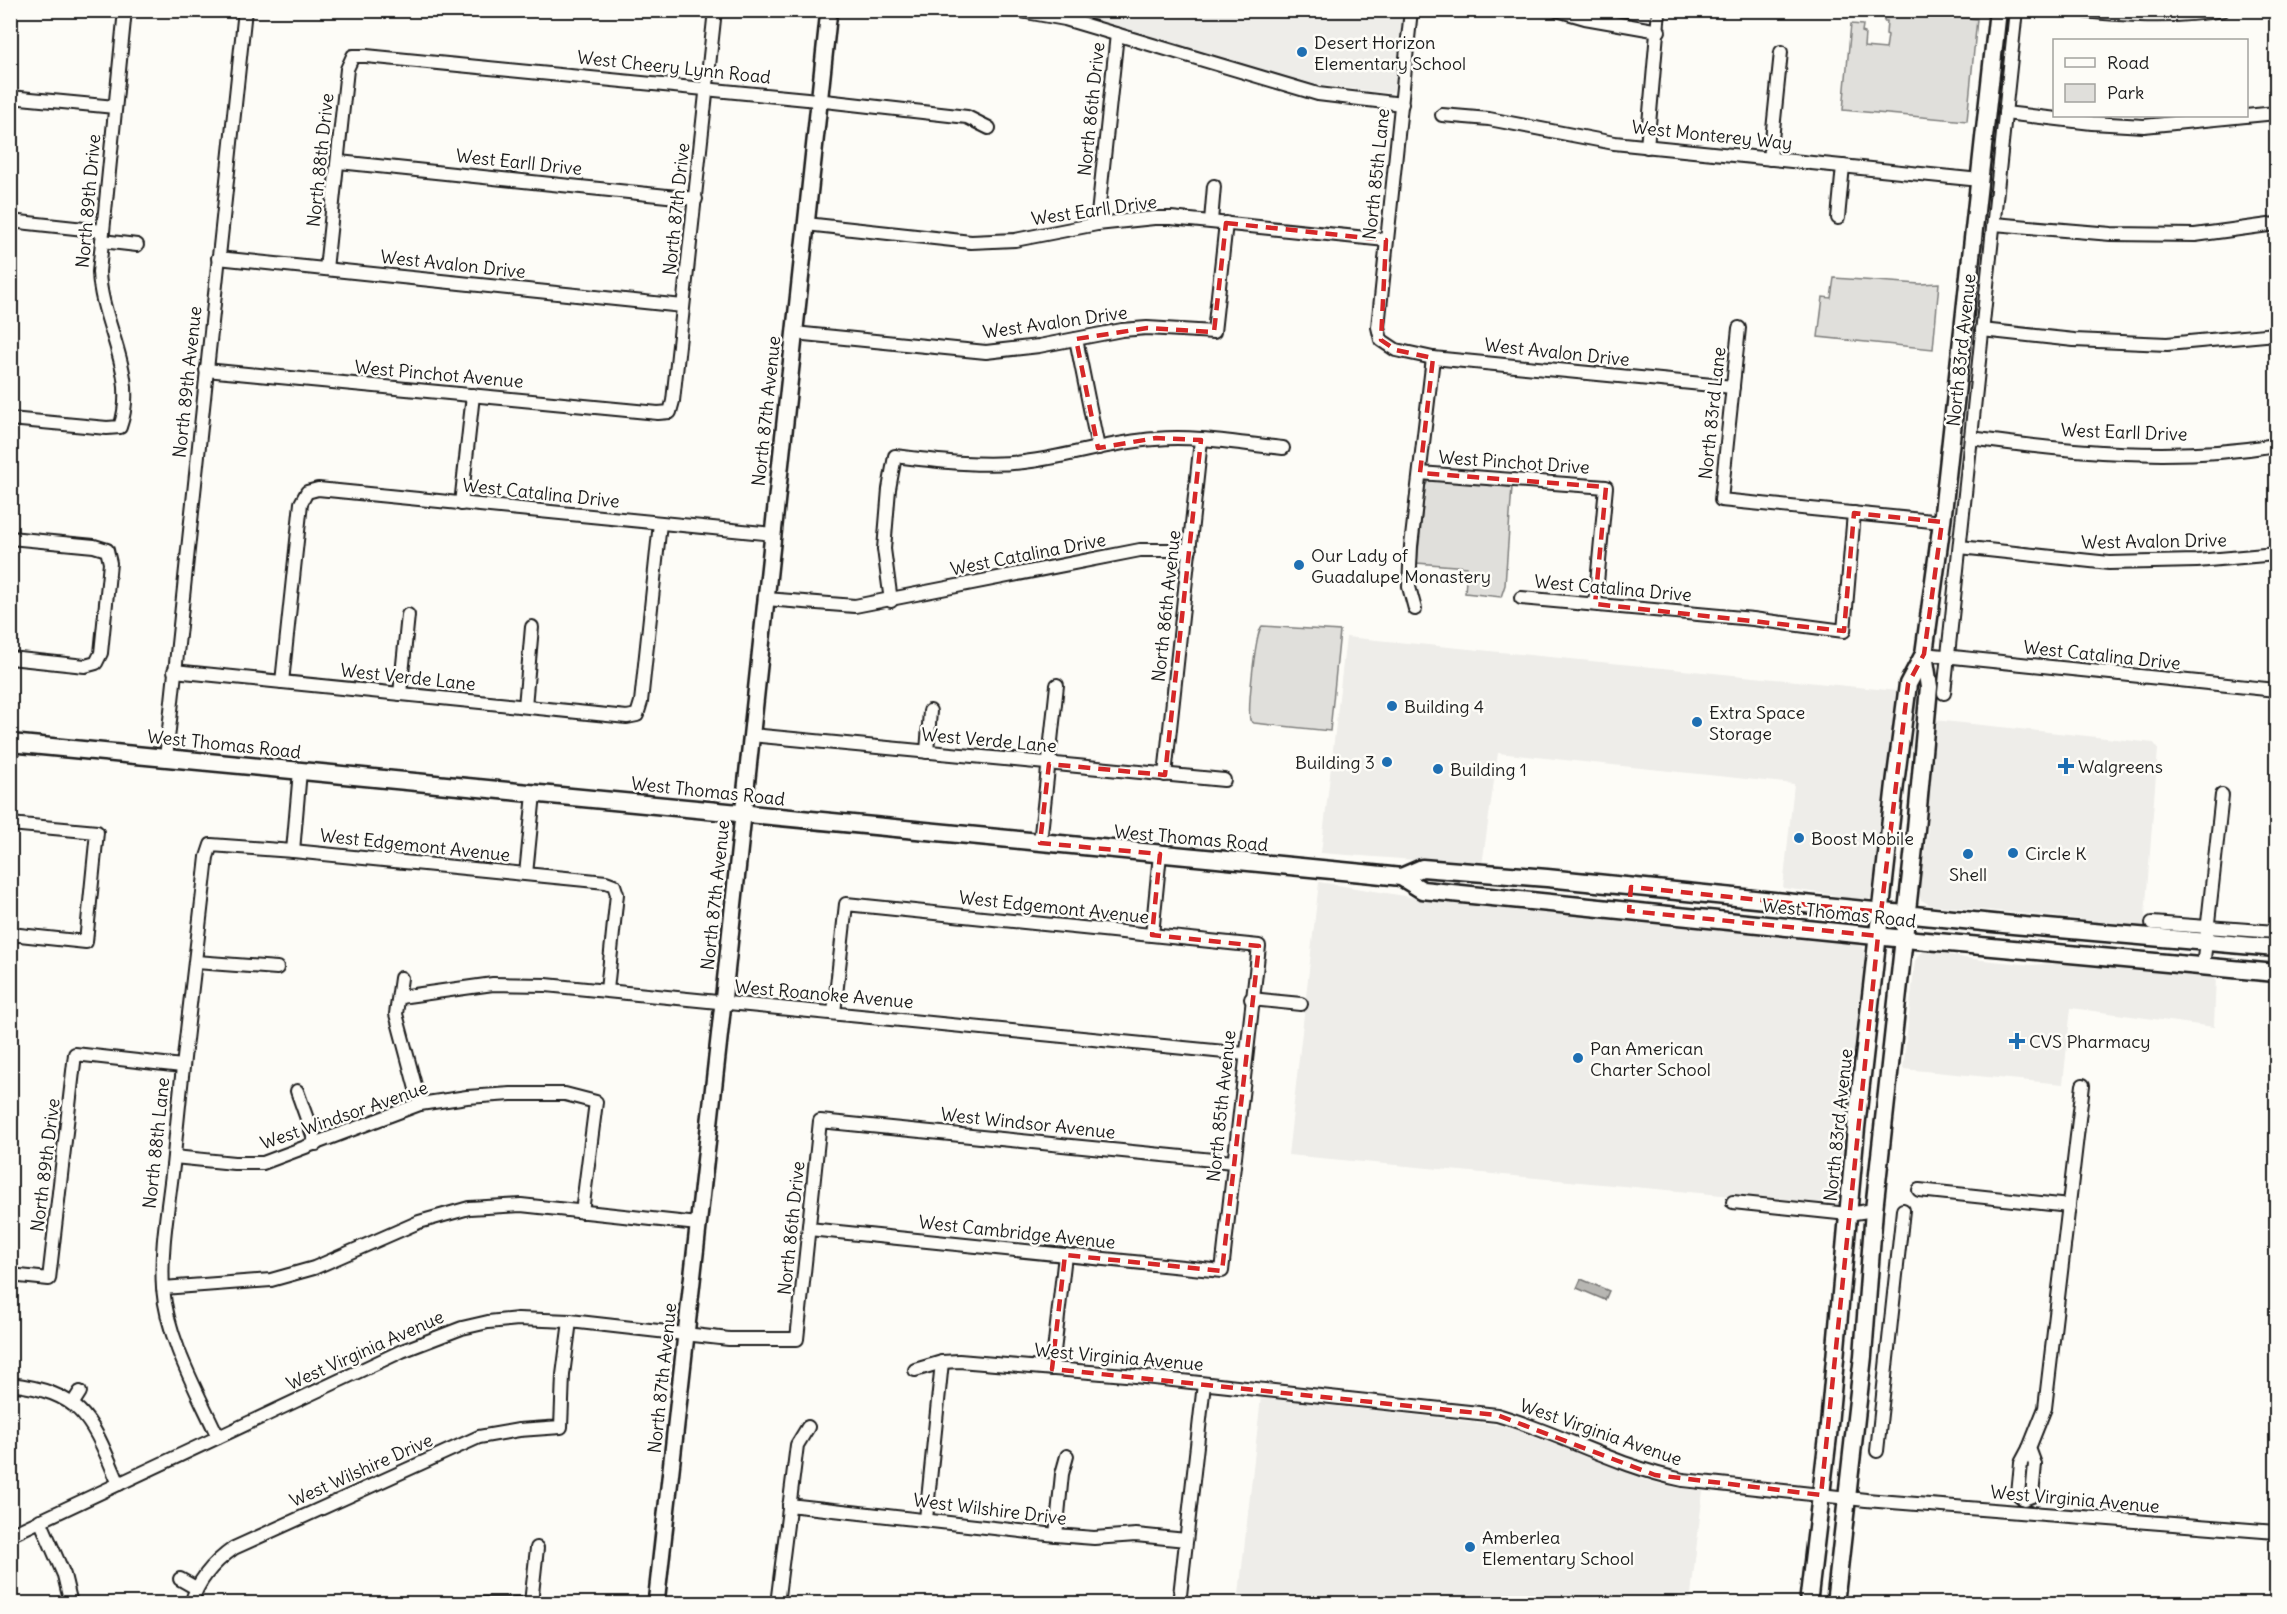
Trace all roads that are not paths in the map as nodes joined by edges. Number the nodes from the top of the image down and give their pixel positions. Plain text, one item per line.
1 (125, 10) edge
2 (245, 10) edge
3 (715, 10) edge
4 (829, 10) edge
5 (1016, 10) edge
6 (1411, 10) edge
7 (1557, 10) edge
8 (1659, 10) edge
9 (1998, 10) edge
10 (2016, 10) edge
11 (2071, 10) edge
12 (2223, 10) edge
13 (2205, 12) edge
14 (1659, 31) junction
15 (1117, 34) junction
16 (1781, 52) dead end
17 (353, 56) joint
18 (707, 88) junction
19 (10, 97) edge
20 (818, 100) junction
21 (1402, 104) junction
22 (115, 108) junction
23 (2005, 113) junction
24 (2277, 113) edge
25 (1442, 116) dead end
26 (2248, 116) edge
27 (2236, 117) edge
28 (989, 128) dead end
29 (1647, 147) junction
30 (1770, 159) junction
31 (339, 162) junction
32 (1843, 166) junction
33 (1980, 180) junction
34 (1214, 186) dead end
35 (696, 199) junction
36 (1838, 218) dead end
37 (10, 221) edge
38 (1211, 221) junction
39 (1226, 223) junction
40 (806, 224) junction
41 (1097, 224) junction
42 (1994, 224) junction
43 (2277, 224) edge
44 (102, 236) junction
45 (1386, 240) junction
46 (137, 245) dead end
47 (218, 258) junction
48 (326, 269) junction
49 (683, 306) junction
50 (1739, 328) dead end
51 (1982, 330) junction
52 (794, 333) junction
53 (2277, 334) edge
54 (1076, 339) junction
55 (1381, 340) joint
56 (1433, 358) junction
57 (206, 370) junction
58 (1733, 387) junction
59 (473, 395) junction
60 (670, 411) joint
61 (10, 419) edge
62 (1971, 438) junction
63 (1202, 440) junction
64 (2277, 444) edge
65 (1098, 448) junction
66 (1283, 448) dead end
67 (1420, 473) junction
68 (461, 504) junction
69 (1854, 513) junction
70 (1942, 522) junction
71 (660, 523) junction
72 (773, 534) junction
73 (10, 538) edge
74 (1960, 547) junction
75 (1190, 550) junction
76 (2277, 554) edge
77 (1521, 598) dead end
78 (766, 599) junction
79 (891, 601) junction
80 (1595, 604) junction
81 (1415, 609) dead end
82 (408, 615) dead end
83 (532, 627) dead end
84 (1924, 654) junction
85 (10, 658) edge
86 (1948, 658) junction
87 (174, 671) junction
88 (282, 682) junction
89 (1057, 685) dead end
90 (2277, 690) edge
91 (1944, 693) dead end
92 (400, 694) junction
93 (525, 706) junction
94 (930, 711) dead end
95 (751, 735) junction
96 (10, 743) edge
97 (927, 752) junction
98 (166, 758) junction
99 (1049, 764) junction
100 (300, 771) junction
101 (1166, 775) junction
102 (1224, 780) dead end
103 (534, 794) junction
104 (2222, 795) dead end
105 (744, 814) junction
106 (10, 824) edge
107 (1040, 843) junction
108 (211, 845) joint
109 (293, 851) junction
110 (1160, 854) junction
111 (526, 874) junction
112 (1401, 877) junction
113 (1631, 887) junction
114 (1629, 911) junction
115 (1881, 912) junction
116 (1907, 915) junction
117 (2152, 922) dead end
118 (2277, 932) edge
119 (10, 934) edge
120 (2207, 934) junction
121 (1152, 935) junction
122 (1878, 936) junction
123 (1905, 939) junction
124 (1258, 945) joint
125 (2277, 948) edge
126 (196, 962) junction
127 (277, 968) dead end
128 (2203, 968) junction
129 (2277, 974) edge
130 (401, 978) dead end
131 (607, 990) junction
132 (400, 997) junction
133 (1251, 999) junction
134 (723, 1003) junction
135 (1301, 1004) dead end
136 (834, 1013) junction
137 (1245, 1054) junction
138 (182, 1066) junction
139 (2083, 1085) dead end
140 (297, 1091) dead end
141 (420, 1104) junction
142 (820, 1121) joint
143 (316, 1144) junction
144 (174, 1157) junction
145 (1233, 1162) junction
146 (1919, 1190) dead end
147 (1733, 1202) dead end
148 (2069, 1206) junction
149 (1874, 1210) junction
150 (1903, 1210) dead end
151 (582, 1212) junction
152 (1848, 1214) junction
153 (698, 1224) junction
154 (808, 1229) junction
155 (1065, 1255) junction
156 (1222, 1271) joint
157 (10, 1275) edge
158 (163, 1288) junction
159 (570, 1321) junction
160 (686, 1335) junction
161 (797, 1339) joint
162 (942, 1362) junction
163 (1052, 1369) junction
164 (915, 1370) dead end
165 (10, 1384) edge
166 (1204, 1384) junction
167 (80, 1392) dead end
168 (73, 1403) junction
169 (808, 1427) dead end
170 (218, 1437) junction
171 (1877, 1451) dead end
172 (1067, 1456) dead end
173 (119, 1484) junction
174 (1821, 1495) junction
175 (1847, 1498) junction
176 (789, 1505) junction
177 (2024, 1513) junction
178 (926, 1519) junction
179 (40, 1520) junction
180 (2277, 1532) edge
181 (10, 1534) edge
182 (1056, 1535) junction
183 (1186, 1540) junction
184 (537, 1548) dead end
185 (180, 1579) dead end
186 (196, 1588) junction
187 (533, 1603) edge
188 (71, 1604) edge
189 (190, 1604) edge
190 (462, 1604) edge
191 (656, 1604) edge
192 (777, 1604) edge
193 (1179, 1604) edge
194 (1808, 1604) edge
195 (1835, 1604) edge

1 - 22 street, North 89th Drive
2 - 47 street, North 89th Avenue
3 - 18 street, North 87th Drive
4 - 20 street, North 87th Avenue
5 - 15 street
6 - 21 street, North 85th Lane
7 - 14 street
8 - 14 street
9 - 33 main road, North 83rd Avenue
10 - 23 street, North 83rd Avenue
11 - 13 street
12 - 13 street
14 - 29 street
15 - 21 street
15 - 41 street, North 86th Drive
16 - 30 street
17 - 18 street, West Cheery Lynn Road
17 - 31 street, North 88th Drive
18 - 20 street, West Cheery Lynn Road
18 - 35 street, North 87th Drive
19 - 22 street
20 - 28 street, West Cheery Lynn Road
20 - 40 street, North 87th Avenue
21 - 45 street, North 85th Lane
22 - 44 street, North 89th Drive
23 - 27 street
23 - 42 street, North 83rd Avenue
24 - 26 street
25 - 29 street, West Monterey Way
29 - 30 street, West Monterey Way
30 - 32 street, West Monterey Way
31 - 35 street, West Earll Drive
31 - 48 street, North 88th Drive
32 - 33 street, West Monterey Way
32 - 36 street
33 - 70 main road, North 83rd Avenue
34 - 38 street
35 - 49 street, North 87th Drive
37 - 44 street
38 - 39 street, West Earll Drive
38 - 41 street, West Earll Drive
39 - 45 street, West Earll Drive
39 - 54 street, West Avalon Drive
40 - 41 street, West Earll Drive
40 - 52 street, North 87th Avenue
42 - 43 street
42 - 51 street, North 83rd Avenue
44 - 46 street
44 - 61 street, North 89th Drive
45 - 55 street, North 85th Lane
47 - 48 street, West Avalon Drive
47 - 57 street, North 89th Avenue
48 - 49 street, West Avalon Drive
49 - 60 street, North 87th Drive
50 - 58 street, North 83rd Lane
51 - 53 street
51 - 62 street, North 83rd Avenue
52 - 54 street, West Avalon Drive
52 - 72 street, North 87th Avenue
54 - 65 street
55 - 56 street, West Avalon Drive
56 - 58 street, West Avalon Drive
56 - 67 street
57 - 59 street, West Pinchot Avenue
57 - 87 street, North 89th Avenue
58 - 69 street, North 83rd Lane
59 - 60 street, West Pinchot Avenue
59 - 68 street
62 - 64 street, West Earll Drive
62 - 74 street, North 83rd Avenue
63 - 65 street
63 - 66 street
63 - 75 street, North 86th Avenue
65 - 79 street
67 - 80 street, West Pinchot Drive
67 - 81 street
68 - 71 street, West Catalina Drive
68 - 88 street, West Catalina Drive
69 - 70 street
69 - 80 street, West Catalina Drive
70 - 84 main road, North 83rd Avenue
71 - 72 street, West Catalina Drive
71 - 93 street, West Verde Lane
72 - 78 street, North 87th Avenue
73 - 85 street
74 - 76 street, West Avalon Drive
74 - 86 street, North 83rd Avenue
75 - 79 street, West Catalina Drive
75 - 101 street, North 86th Avenue
77 - 80 street, West Catalina Drive
78 - 79 street, West Catalina Drive
78 - 95 street, North 87th Avenue
82 - 92 street
83 - 93 street
84 - 86 street, West Catalina Drive
84 - 115 main road, North 83rd Avenue
84 - 116 main road, North 83rd Avenue
86 - 90 street, West Catalina Drive
86 - 91 street, North 83rd Avenue
87 - 88 street, West Verde Lane
87 - 98 street, North 89th Avenue
88 - 92 street, West Verde Lane
89 - 99 street
92 - 93 street, West Verde Lane
94 - 97 street
95 - 97 street, West Verde Lane
95 - 105 street, North 87th Avenue
96 - 98 main road, West Thomas Road
97 - 99 street, West Verde Lane
98 - 100 main road, West Thomas Road
99 - 101 street, West Verde Lane
99 - 107 street
100 - 103 main road, West Thomas Road
100 - 109 street
101 - 102 street, West Verde Lane
103 - 105 main road, West Thomas Road
103 - 111 street
104 - 120 street
105 - 107 main road, West Thomas Road
105 - 134 street, North 87th Avenue
106 - 119 street
107 - 110 main road, West Thomas Road
108 - 109 street, West Edgemont Avenue
108 - 126 street, North 88th Lane
109 - 111 street, West Edgemont Avenue
110 - 112 main road, West Thomas Road
110 - 121 street
111 - 131 street, West Edgemont Avenue
112 - 113 main road, West Thomas Road
112 - 114 main road, West Thomas Road
113 - 114 main road
113 - 115 main road, West Thomas Road
114 - 122 main road, West Thomas Road
115 - 116 main road, West Thomas Road
115 - 122 main road, North 83rd Avenue
116 - 120 main road, West Thomas Road
116 - 123 main road, North 83rd Avenue
117 - 120 street, West Thomas Road
118 - 120 street, West Thomas Road
120 - 125 main road, West Thomas Road
120 - 128 street
121 - 124 street, West Edgemont Avenue
121 - 136 street, West Edgemont Avenue
122 - 123 main road, West Thomas Road
122 - 152 main road, North 83rd Avenue
123 - 128 main road, West Thomas Road
123 - 149 main road, North 83rd Avenue
124 - 133 street, North 85th Avenue
126 - 127 street
126 - 138 street, North 88th Lane
128 - 129 main road, West Thomas Road
130 - 132 street
131 - 132 street, West Roanoke Avenue
131 - 134 street, West Roanoke Avenue
132 - 141 street
133 - 135 street
133 - 137 street, North 85th Avenue
134 - 136 street, West Roanoke Avenue
134 - 153 street, North 87th Avenue
136 - 137 street, West Roanoke Avenue
137 - 145 street, North 85th Avenue
138 - 144 street, North 88th Lane
138 - 157 street, North 89th Drive
139 - 148 street
140 - 143 street
141 - 143 street, West Windsor Avenue
141 - 151 street, West Windsor Avenue
142 - 145 street, West Windsor Avenue
142 - 154 street, North 86th Drive
143 - 144 street, West Windsor Avenue
144 - 158 street, North 88th Lane
145 - 156 street, North 85th Avenue
146 - 148 street
147 - 152 street
148 - 177 street
149 - 152 street
149 - 175 main road, North 83rd Avenue
150 - 171 street
151 - 153 street
151 - 158 street
152 - 174 main road, North 83rd Avenue
153 - 160 street, North 87th Avenue
154 - 155 street, West Cambridge Avenue
154 - 161 street, North 86th Drive
155 - 156 street, West Cambridge Avenue
155 - 163 street
158 - 170 street, North 88th Lane
159 - 160 street, West Virginia Avenue
159 - 170 street, West Virginia Avenue
159 - 186 street, West Wilshire Drive
160 - 161 street, West Virginia Avenue
160 - 191 street, North 87th Avenue
162 - 163 street, West Virginia Avenue
162 - 164 street, West Virginia Avenue
162 - 178 street
163 - 166 street, West Virginia Avenue
165 - 168 street
166 - 174 street, West Virginia Avenue
166 - 183 street
167 - 168 street
168 - 173 street
169 - 176 street
170 - 173 street, West Virginia Avenue
172 - 182 street
173 - 179 street, West Virginia Avenue
174 - 175 street, West Virginia Avenue
174 - 194 main road, North 83rd Avenue
175 - 177 street, West Virginia Avenue
175 - 195 main road, North 83rd Avenue
176 - 178 street, West Wilshire Drive
176 - 192 street
177 - 180 street, West Virginia Avenue
178 - 182 street, West Wilshire Drive
179 - 181 street, West Virginia Avenue
179 - 188 street
182 - 183 street, West Wilshire Drive
183 - 193 street
184 - 187 street
185 - 186 street
186 - 189 street
187 - 190 street

